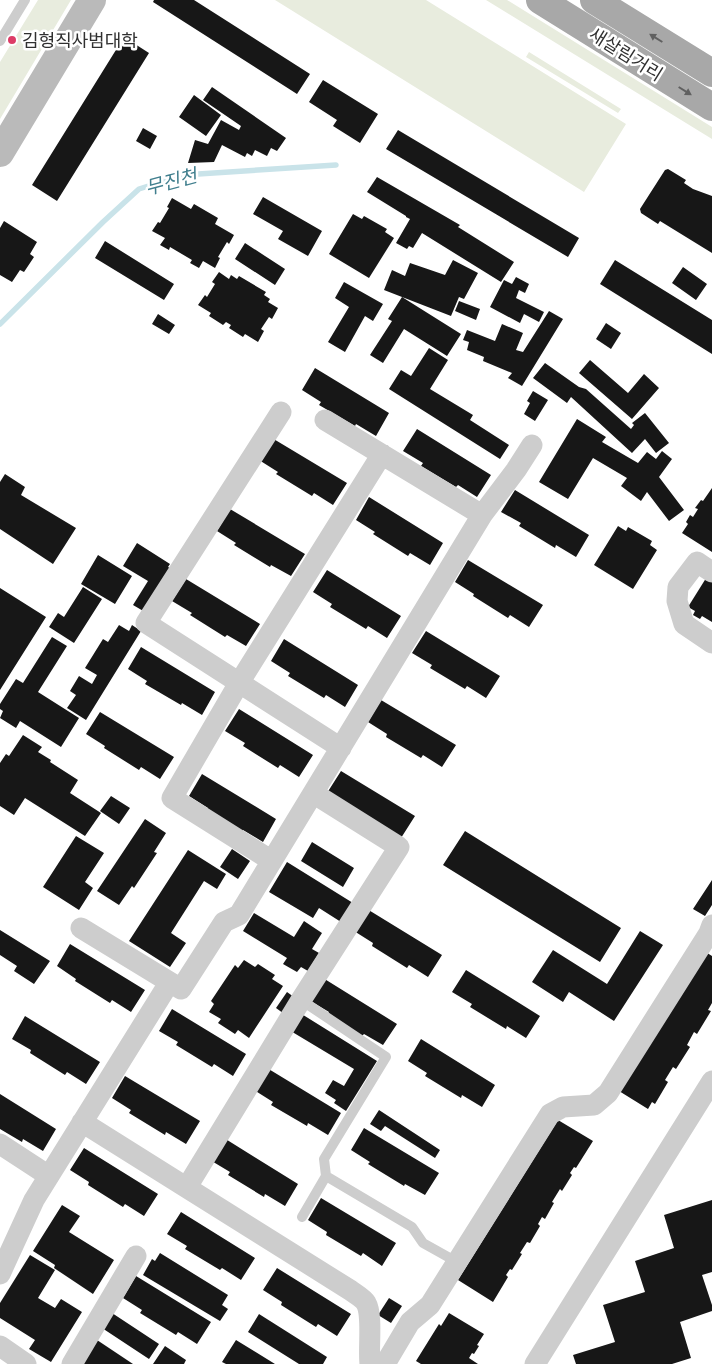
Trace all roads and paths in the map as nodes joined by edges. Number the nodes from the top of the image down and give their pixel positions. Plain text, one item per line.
1 (25, 0) edge
2 (92, 0) edge
3 (540, 0) edge
4 (594, 0) edge
5 (0, 41) edge
6 (712, 73) edge
7 (712, 107) edge
8 (0, 153) edge
9 (281, 412) dead end
10 (325, 420) dead end
11 (532, 445) dead end
12 (382, 454) junction
13 (482, 515) junction
14 (712, 572) edge
15 (712, 643) edge
16 (239, 683) junction
17 (341, 748) junction
18 (313, 793) junction
19 (272, 860) junction
20 (81, 928) dead end
21 (711, 930) edge
22 (169, 983) junction
23 (301, 1000) junction
24 (712, 1081) edge
25 (82, 1122) junction
26 (0, 1144) edge
27 (49, 1176) junction
28 (326, 1176) junction
29 (187, 1188) junction
30 (302, 1217) dead end
31 (136, 1256) dead end
32 (457, 1262) junction
33 (0, 1274) edge
34 (0, 1346) edge
35 (26, 1364) edge
36 (72, 1364) edge
37 (370, 1364) edge
38 (385, 1364) edge
39 (535, 1364) edge

1 - 5 lane
2 - 8 street
3 -> 7 main road, 새살림거리
6 -> 4 main road, 새살림거리
9 - 16 street
10 - 12 street
11 - 13 street
12 - 13 street
12 - 16 street
13 - 17 street
14 - 15 street
16 - 17 street
16 - 19 street
17 - 18 street
18 - 19 street
18 - 23 street
19 - 22 street
20 - 22 street
21 - 32 street
22 - 25 street
23 - 28 lane
23 - 29 street
24 - 39 street
25 - 27 street
25 - 29 street
26 - 27 street
27 - 33 street
28 - 30 lane
28 - 32 lane
29 - 37 street
31 - 36 street
32 - 38 street
34 - 35 street

